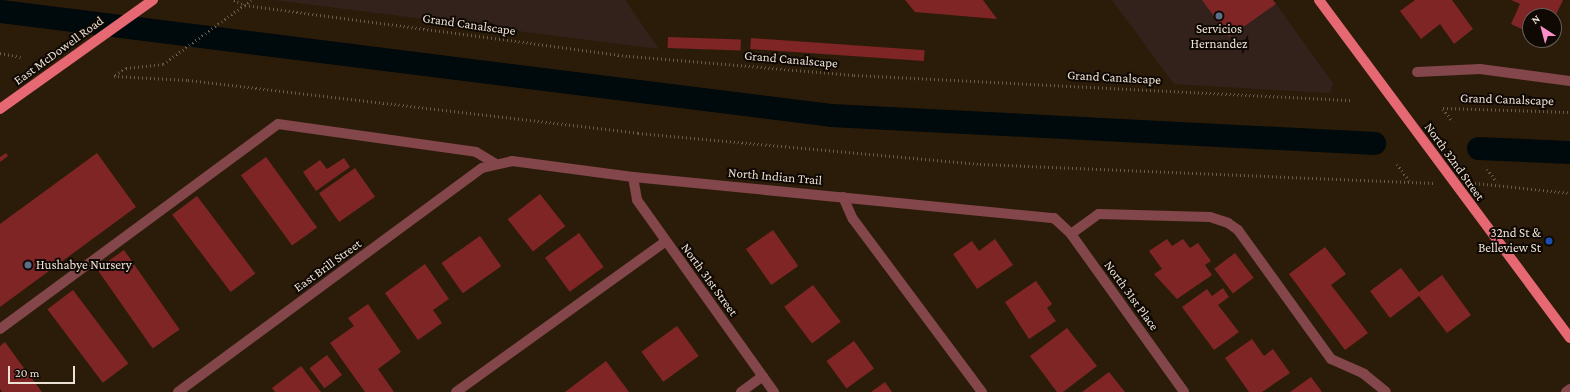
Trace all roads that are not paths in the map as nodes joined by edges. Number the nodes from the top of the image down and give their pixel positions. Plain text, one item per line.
1 (153, 0) edge
2 (1321, 1) edge
3 (1417, 72) dead end
4 (1570, 81) edge
5 (0, 109) edge
6 (494, 163) junction
7 (633, 177) junction
8 (843, 197) junction
9 (1054, 218) joint
10 (1071, 234) junction
11 (665, 242) junction
12 (0, 330) edge
13 (1570, 338) edge
14 (763, 376) junction
15 (1570, 389) edge
16 (178, 392) edge
17 (456, 392) edge
18 (741, 392) edge
19 (774, 392) edge
20 (982, 392) edge
21 (1184, 392) edge
22 (1386, 392) edge
23 (1566, 392) edge

1 - 5 main road, East McDowell Road
2 - 13 main road, North 32nd Street
3 - 4 street
6 - 7 street, North Indian Trail
6 - 12 street
6 - 16 street, East Brill Street
7 - 8 street, North Indian Trail
7 - 11 street, North 31st Street
8 - 9 street, North Indian Trail
8 - 20 street
9 - 10 street, North 31st Place
10 - 21 street, North 31st Place
10 - 22 street
11 - 14 street, North 31st Street
11 - 17 street
14 - 18 street
14 - 19 street, North 31st Street
15 - 23 street

